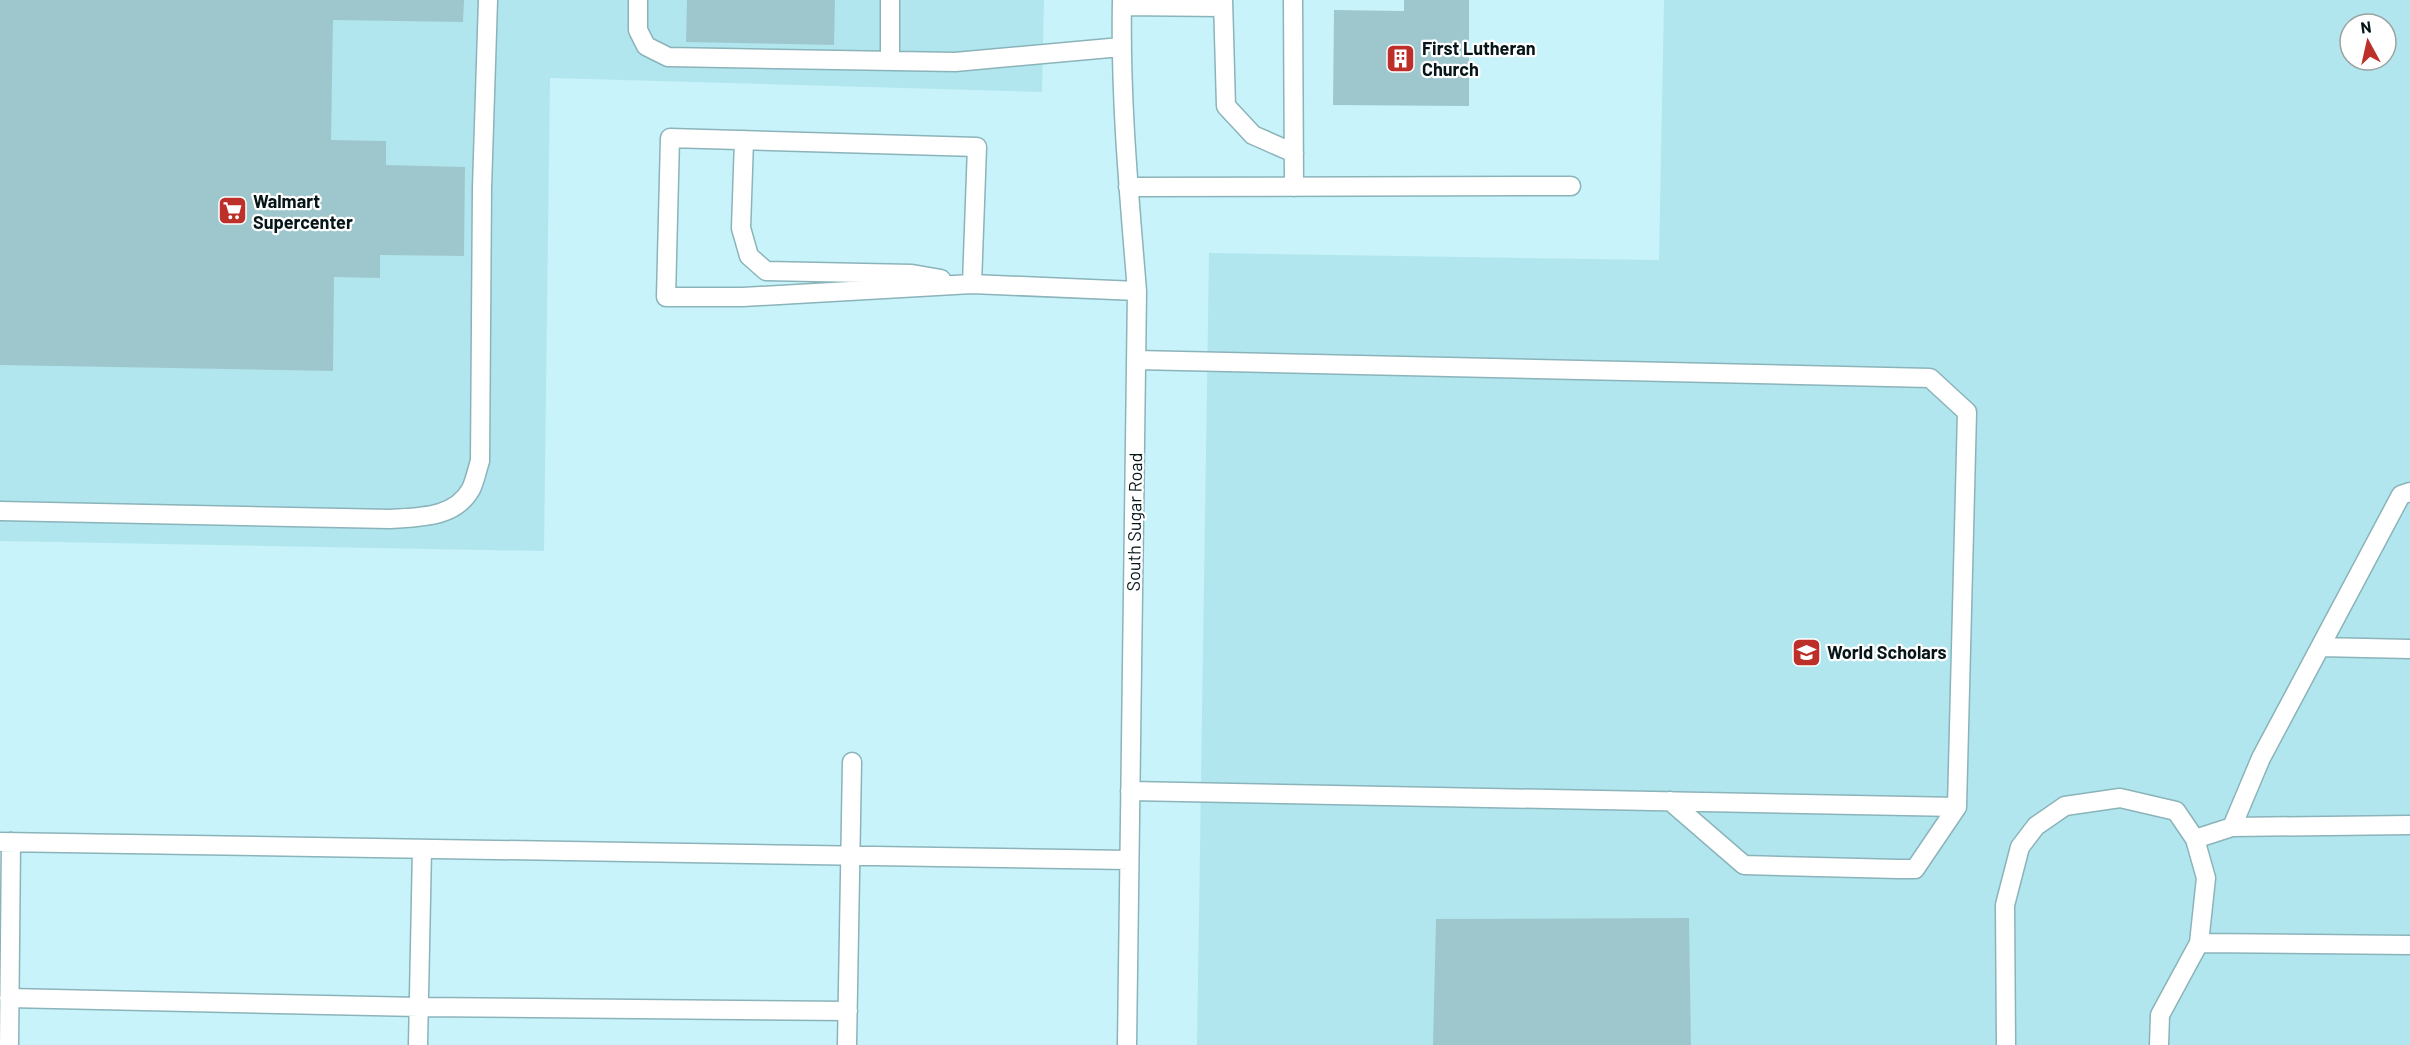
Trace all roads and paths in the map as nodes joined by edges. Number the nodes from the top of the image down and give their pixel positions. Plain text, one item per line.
1 (488, 0) edge
2 (638, 0) edge
3 (890, 0) edge
4 (1293, 0) edge
5 (1122, 3) edge
6 (1223, 3) edge
7 (1121, 47) junction
8 (890, 61) junction
9 (744, 140) junction
10 (1294, 153) junction
11 (1571, 186) dead end
12 (1128, 187) junction
13 (1294, 187) junction
14 (972, 284) junction
15 (1137, 291) junction
16 (1136, 360) junction
17 (2410, 492) edge
18 (0, 511) edge
19 (2320, 647) junction
20 (2410, 649) edge
21 (852, 762) dead end
22 (1130, 791) junction
23 (1670, 801) junction
24 (1958, 807) junction
25 (2410, 825) edge
26 (2232, 827) junction
27 (2195, 839) junction
28 (5, 842) edge
29 (422, 849) junction
30 (851, 856) junction
31 (1129, 860) junction
32 (2199, 943) junction
33 (2410, 945) edge
34 (9, 998) junction
35 (419, 1008) junction
36 (848, 1011) junction
37 (9, 1045) edge
38 (418, 1045) edge
39 (847, 1045) edge
40 (1127, 1045) edge
41 (2006, 1045) edge
42 (2159, 1045) edge

1 - 18 lane
2 - 8 lane
3 - 8 lane
4 - 10 lane
5 - 6 lane
5 - 7 lane, South Sugar Road
6 - 10 lane
7 - 8 lane
7 - 12 lane, South Sugar Road
9 - 14 lane
9 - 14 lane
9 - 14 lane
10 - 13 lane
11 - 13 lane
12 - 13 lane
12 - 15 lane, South Sugar Road
14 - 15 lane
15 - 16 lane, South Sugar Road
16 - 22 lane, South Sugar Road
16 - 24 lane
17 - 19 lane
19 - 20 lane
19 - 26 lane
21 - 30 lane
22 - 23 lane
22 - 31 lane, South Sugar Road
23 - 24 lane
23 - 24 lane
25 - 26 lane
26 - 27 lane
27 - 32 lane
27 - 41 lane
28 - 29 lane
28 - 34 lane
29 - 30 lane
29 - 35 lane
30 - 31 lane
30 - 36 lane
31 - 40 lane, South Sugar Road
32 - 33 lane
32 - 42 lane
34 - 35 lane
34 - 37 lane
35 - 36 lane
35 - 38 lane
36 - 39 lane

